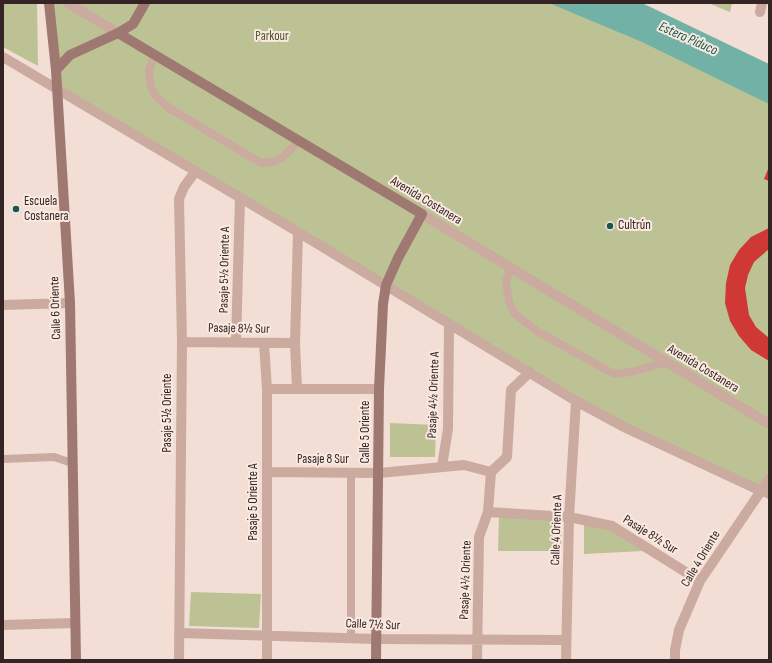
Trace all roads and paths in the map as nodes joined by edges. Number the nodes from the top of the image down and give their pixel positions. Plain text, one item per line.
1 (49, 3) edge
2 (68, 3) edge
3 (145, 3) edge
4 (118, 33) junction
5 (155, 55) junction
6 (3, 57) edge
7 (56, 70) junction
8 (57, 90) junction
9 (298, 141) junction
10 (195, 172) junction
11 (240, 198) junction
12 (422, 214) junction
13 (298, 232) junction
14 (510, 268) junction
15 (386, 285) junction
16 (70, 303) junction
17 (3, 305) edge
18 (449, 325) junction
19 (182, 342) junction
20 (236, 342) junction
21 (264, 343) junction
22 (295, 343) junction
23 (667, 362) junction
24 (530, 372) junction
25 (267, 389) junction
26 (296, 389) junction
27 (379, 390) junction
28 (576, 401) junction
29 (769, 424) edge
30 (3, 459) edge
31 (72, 463) junction
32 (442, 466) junction
33 (268, 472) junction
34 (491, 472) junction
35 (351, 473) junction
36 (379, 473) junction
37 (769, 479) edge
38 (765, 493) edge
39 (488, 512) junction
40 (569, 517) junction
41 (700, 581) junction
42 (75, 623) junction
43 (3, 625) edge
44 (179, 633) junction
45 (268, 635) junction
46 (351, 637) junction
47 (376, 639) junction
48 (477, 639) junction
49 (566, 640) junction
50 (76, 660) edge
51 (179, 660) edge
52 (267, 660) edge
53 (376, 660) edge
54 (478, 660) edge
55 (566, 660) edge
56 (675, 660) edge

1 - 7 street, Calle 6 Oriente
2 - 4 street, Avenida Costanera
3 - 4 street
4 - 5 street, Avenida Costanera
4 - 7 street
5 - 9 street, Avenida Costanera
5 - 9 lane
6 - 8 street
7 - 8 street, Calle 6 Oriente
8 - 10 street
8 - 16 street, Calle 6 Oriente
9 - 12 street, Avenida Costanera
10 - 11 street
10 - 19 street, Pasaje 5½ Oriente
11 - 13 street
11 - 20 street, Pasaje 5½ Oriente A
12 - 14 street, Avenida Costanera
12 - 15 street, Calle 5 Oriente
13 - 15 street
13 - 22 street
14 - 23 street, Avenida Costanera
14 - 23 lane
15 - 18 street
15 - 27 street, Calle 5 Oriente
16 - 17 street
16 - 31 street, Calle 6 Oriente
18 - 24 street
18 - 32 street, Pasaje 4½ Oriente A
19 - 20 street, Pasaje 8½ Sur
19 - 44 street, Pasaje 5½ Oriente
20 - 21 street, Pasaje 8½ Sur
21 - 22 street, Pasaje 8½ Sur
21 - 25 street, Pasaje 5 Oriente A
22 - 26 street
23 - 29 street, Avenida Costanera
24 - 28 street
24 - 34 street
25 - 26 street
25 - 33 street, Pasaje 5 Oriente A
26 - 27 street
27 - 36 street, Calle 5 Oriente
28 - 38 street
28 - 40 street, Calle 4 Oriente A
30 - 31 lane
31 - 42 street, Calle 6 Oriente
32 - 34 street
32 - 36 street
33 - 35 street, Pasaje 8 Sur
33 - 45 street, Pasaje 5 Oriente A
34 - 39 street, Pasaje 4½ Oriente
35 - 36 street, Pasaje 8 Sur
35 - 46 lane
36 - 47 street, Calle 5 Oriente
37 - 38 street, Calle 4 Oriente
38 - 41 street, Calle 4 Oriente
39 - 40 street, Pasaje 8½ Sur
39 - 48 street, Pasaje 4½ Oriente
40 - 41 street, Pasaje 8½ Sur
40 - 49 street, Calle 4 Oriente A
41 - 56 street, Calle 4 Oriente
42 - 43 street
42 - 50 street, Calle 6 Oriente
44 - 45 street, Calle 7½ Sur
44 - 51 street, Pasaje 5½ Oriente
45 - 46 street, Calle 7½ Sur
45 - 52 street, Pasaje 5 Oriente A
46 - 47 street, Calle 7½ Sur
47 - 48 street, Calle 7½ Sur
47 - 53 street, Calle 5 Oriente
48 - 49 street, Calle 7½ Sur
48 - 54 street, Pasaje 4½ Oriente
49 - 55 street, Calle 4 Oriente A

